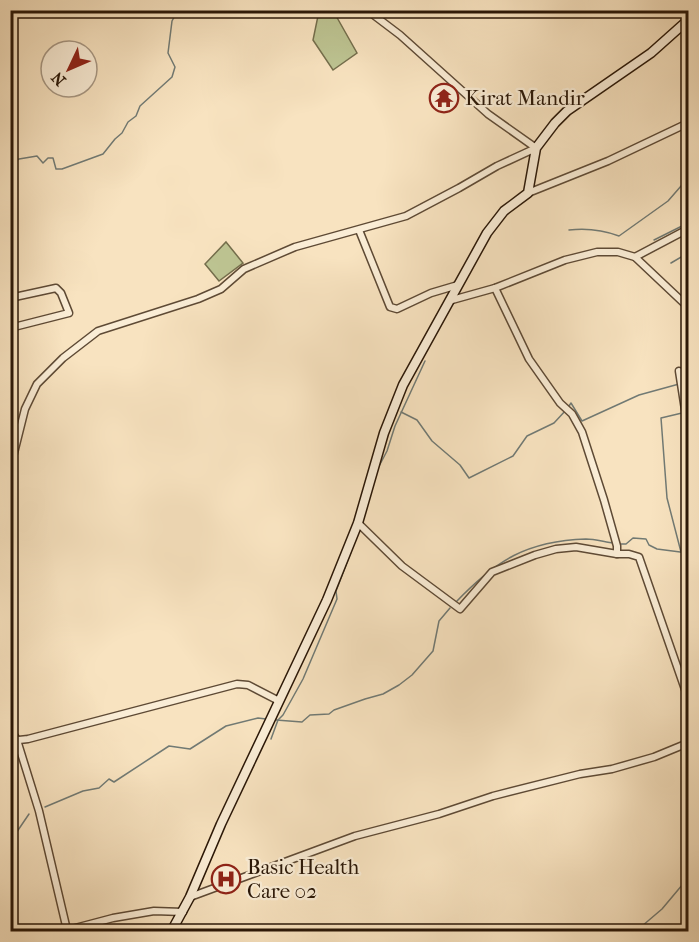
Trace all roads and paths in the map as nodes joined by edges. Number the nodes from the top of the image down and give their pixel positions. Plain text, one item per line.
1 (367, 10) edge
2 (688, 20) edge
3 (688, 123) edge
4 (536, 148) junction
5 (528, 192) junction
6 (688, 229) edge
7 (359, 230) junction
8 (635, 257) junction
9 (459, 285) junction
10 (495, 288) junction
11 (10, 298) edge
12 (452, 300) junction
13 (688, 307) edge
14 (10, 328) edge
15 (679, 371) dead end
16 (687, 416) edge
17 (688, 429) edge
18 (10, 469) edge
19 (358, 523) junction
20 (617, 554) junction
21 (688, 698) edge
22 (279, 701) junction
23 (10, 729) edge
24 (14, 741) edge
25 (688, 743) edge
26 (190, 897) junction
27 (183, 912) junction
28 (63, 931) edge
29 (171, 932) edge

1 - 4 street
2 - 4 street
3 - 5 street
4 - 5 street
4 - 7 street
5 - 9 street
6 - 8 street
7 - 9 street
7 - 18 street
8 - 10 street
8 - 13 street
9 - 12 street
10 - 12 street
10 - 20 street
11 - 14 street
12 - 19 street
15 - 16 street
16 - 17 street
19 - 20 street
19 - 22 street
20 - 21 street
22 - 24 street
22 - 26 street
23 - 24 street
24 - 28 street
25 - 26 street
26 - 27 street
27 - 28 street
27 - 29 street

